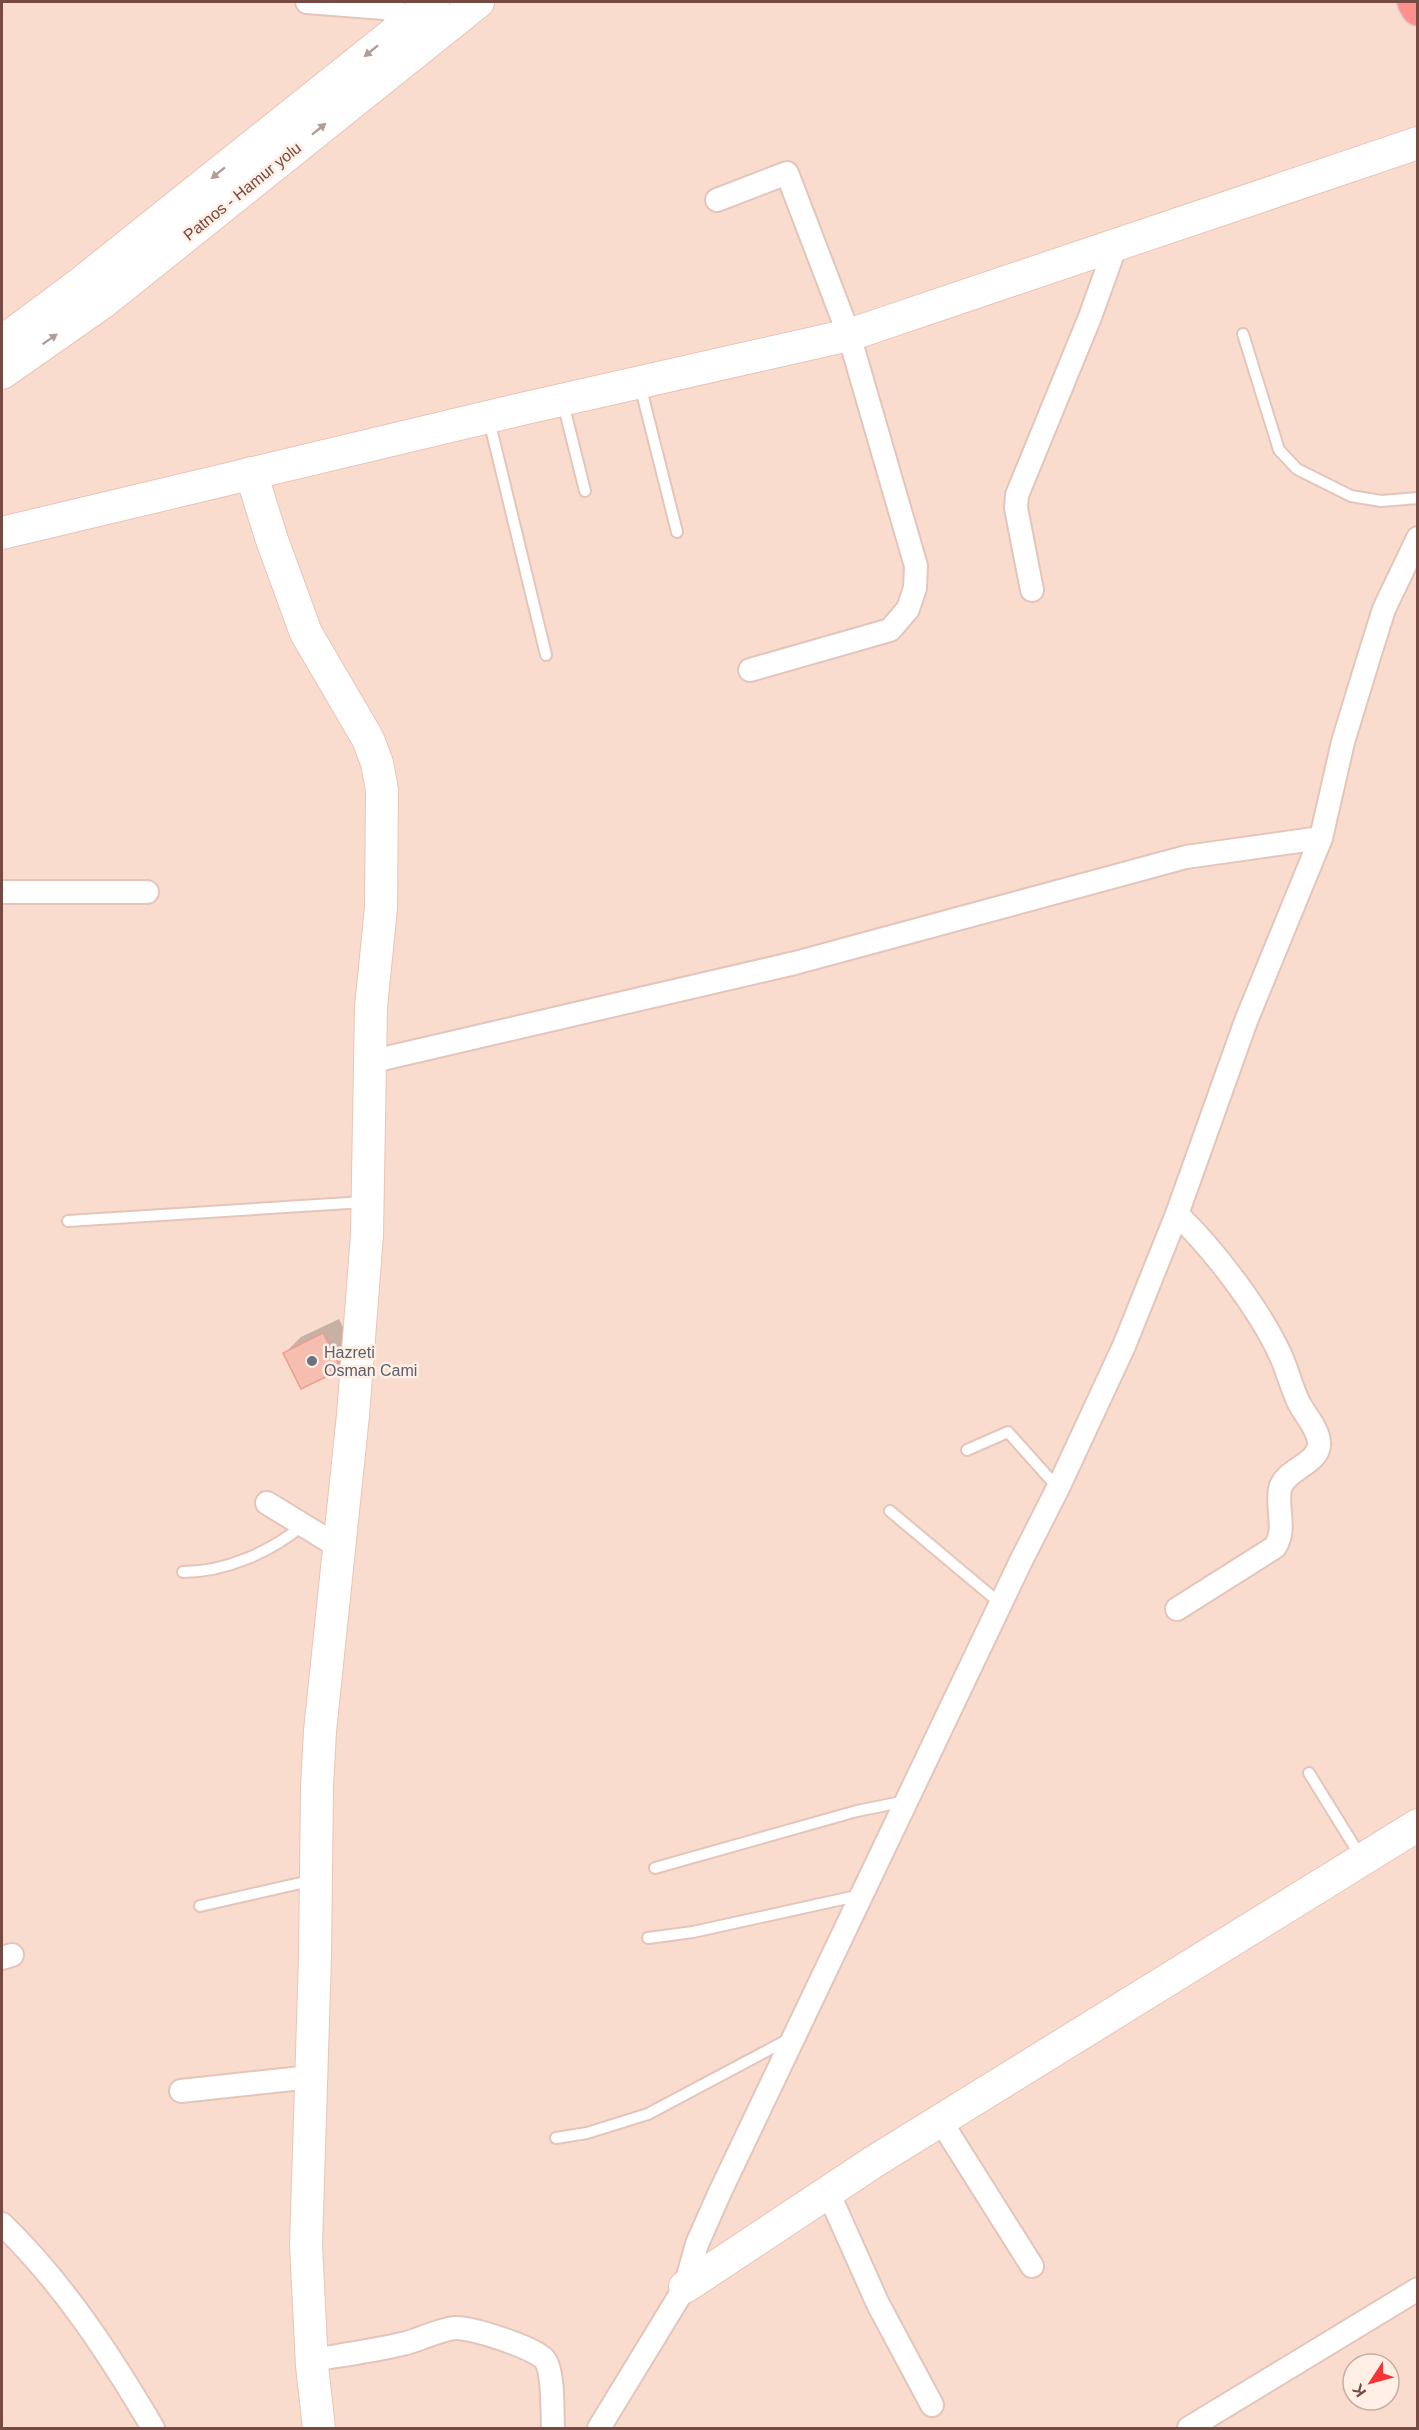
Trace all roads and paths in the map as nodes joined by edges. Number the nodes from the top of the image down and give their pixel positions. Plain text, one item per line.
1 (307, 2) edge
2 (478, 2) edge
3 (1414, 2) edge
4 (1418, 9) edge
5 (422, 10) edge
6 (1418, 142) edge
7 (717, 200) dead end
8 (1116, 245) junction
9 (4, 334) edge
10 (1243, 334) dead end
11 (849, 335) junction
12 (2, 373) edge
13 (640, 382) junction
14 (563, 399) junction
15 (489, 417) junction
16 (251, 472) junction
17 (585, 491) dead end
18 (1418, 498) edge
19 (677, 532) dead end
20 (2, 533) edge
21 (1418, 538) edge
22 (1032, 590) dead end
23 (546, 655) dead end
24 (750, 670) dead end
25 (1321, 838) junction
26 (2, 892) edge
27 (147, 892) dead end
28 (369, 1062) junction
29 (367, 1202) junction
30 (1177, 1214) junction
31 (68, 1221) dead end
32 (967, 1450) dead end
33 (1059, 1488) junction
34 (267, 1503) dead end
35 (890, 1511) dead end
36 (303, 1525) junction
37 (339, 1547) junction
38 (183, 1572) dead end
39 (1001, 1604) junction
40 (1177, 1609) dead end
41 (1309, 1773) dead end
42 (906, 1801) junction
43 (1418, 1825) edge
44 (1362, 1860) junction
45 (655, 1868) dead end
46 (317, 1879) junction
47 (861, 1895) junction
48 (200, 1906) dead end
49 (648, 1938) dead end
50 (793, 2037) junction
51 (311, 2077) junction
52 (181, 2091) dead end
53 (940, 2120) junction
54 (556, 2138) dead end
55 (828, 2192) junction
56 (2, 2224) edge
57 (1032, 2266) dead end
58 (685, 2287) junction
59 (1418, 2289) edge
60 (312, 2360) junction
61 (932, 2405) dead end
62 (153, 2428) edge
63 (318, 2428) edge
64 (553, 2428) edge
65 (599, 2428) edge
66 (1189, 2428) edge

1 - 5 street
12 -> 2 street, Patnos - Hamur yolu
3 - 4 highway
5 -> 9 street, Patnos - Hamur yolu
6 - 8 street
7 - 11 street
8 - 11 street
8 - 22 street
10 - 18 lane
11 - 13 street
11 - 24 street
13 - 14 street
13 - 19 lane
14 - 15 street
14 - 17 lane
15 - 16 street
15 - 23 lane
16 - 20 street
16 - 28 street
21 - 25 street
25 - 28 street
25 - 30 street
26 - 27 street
28 - 29 street
29 - 31 lane
29 - 37 street
30 - 33 street
30 - 40 street
32 - 33 lane
33 - 39 street
34 - 36 street
35 - 39 lane
36 - 37 street
36 - 38 lane
37 - 46 street
39 - 42 street
41 - 44 lane
42 - 45 lane
42 - 47 street
43 - 44 street
44 - 53 street
46 - 48 lane
46 - 51 street
47 - 49 lane
47 - 50 street
50 - 54 lane
50 - 58 street
51 - 52 street
51 - 60 street
53 - 55 street
53 - 57 street
55 - 58 street
55 - 61 street
56 - 62 street
58 - 65 street
59 - 66 street
60 - 63 street
60 - 64 street

